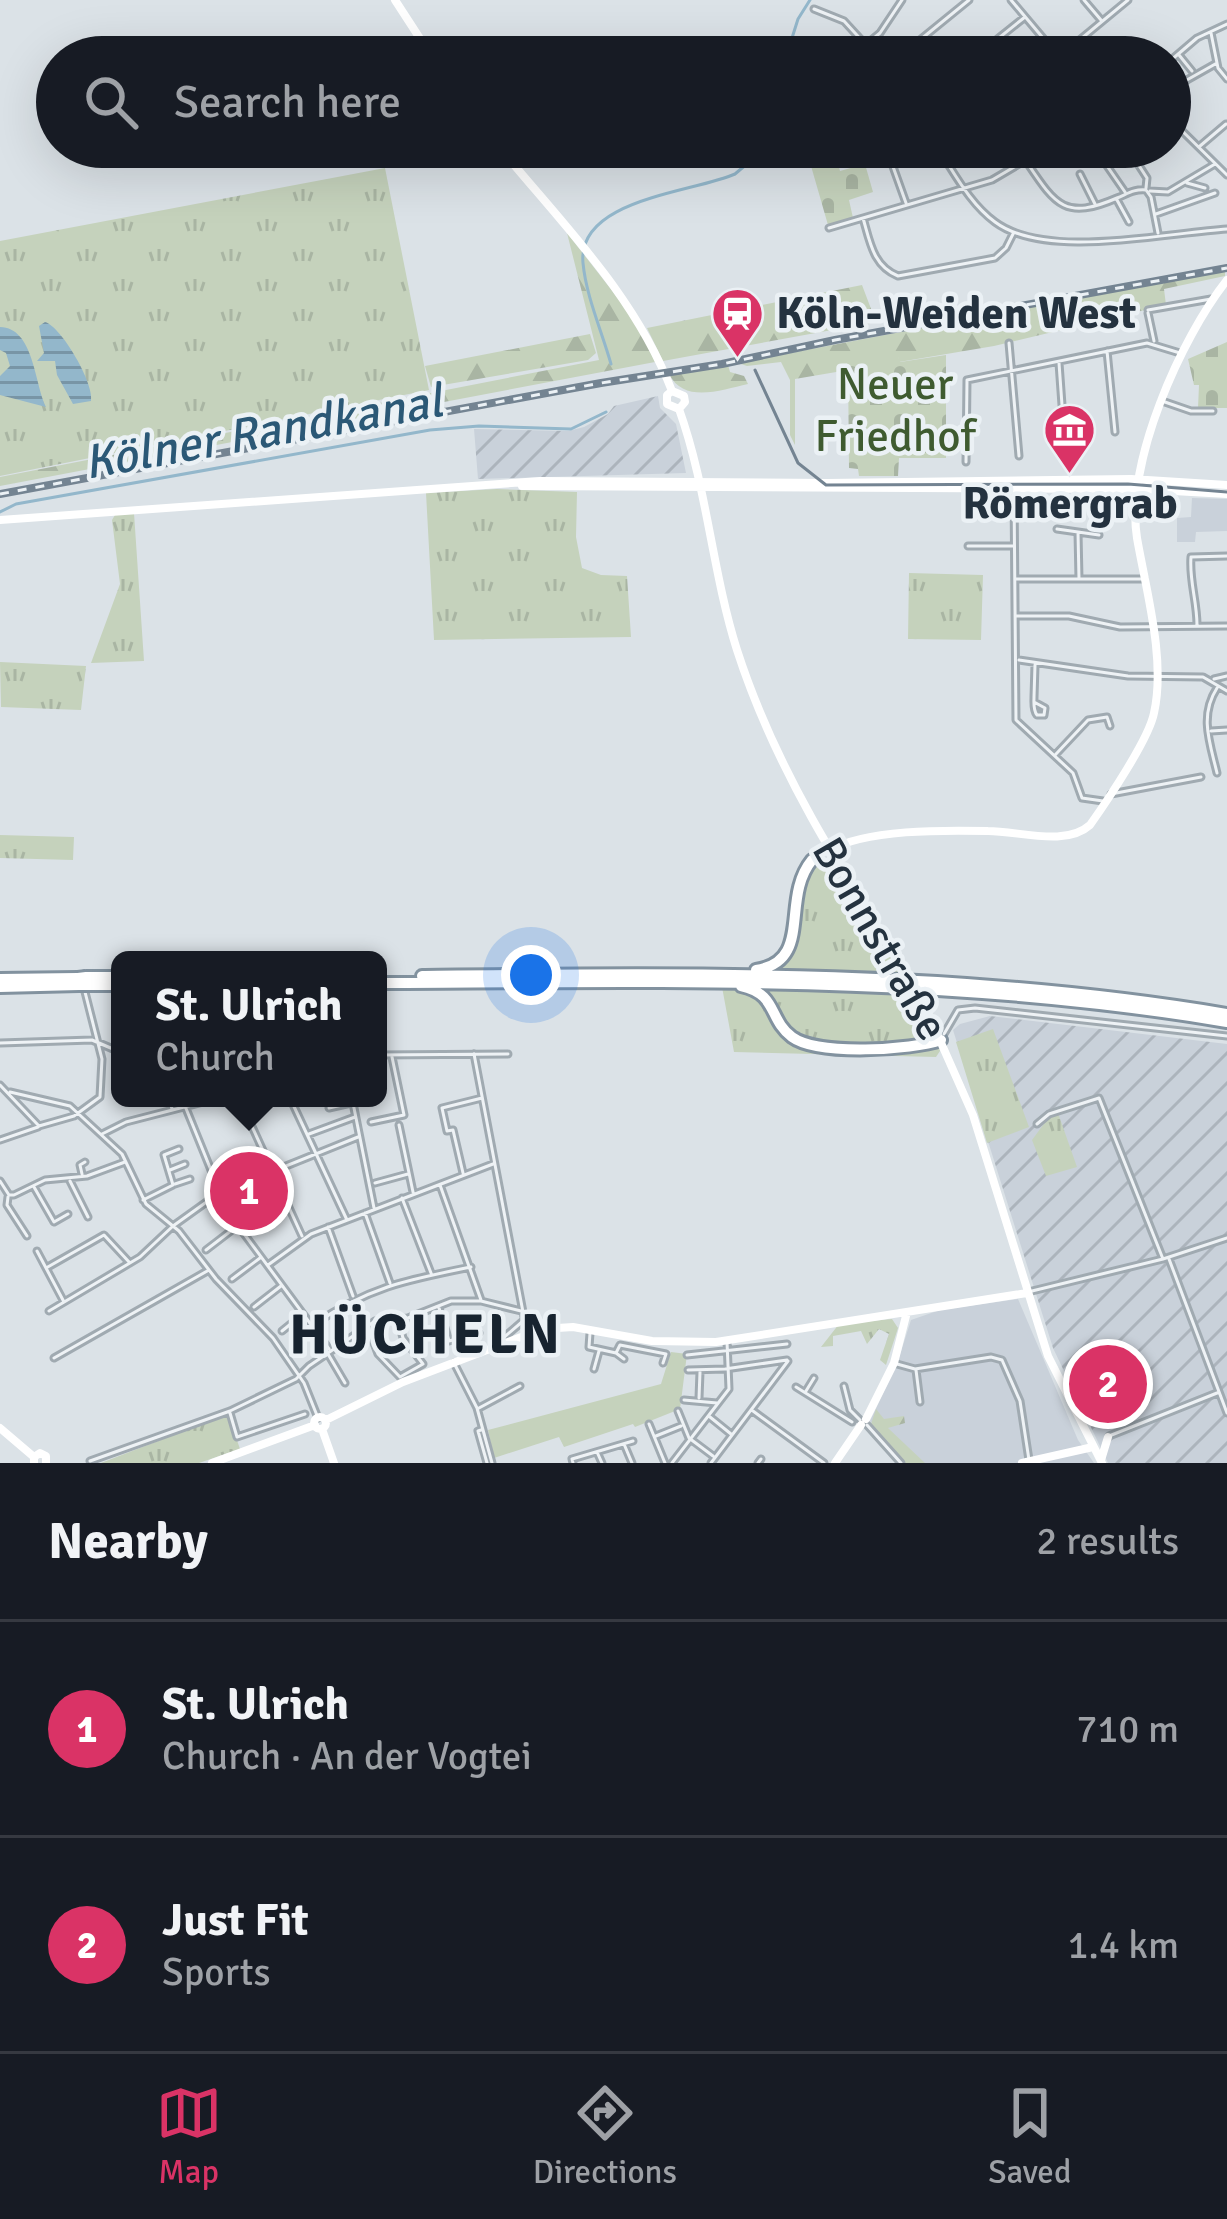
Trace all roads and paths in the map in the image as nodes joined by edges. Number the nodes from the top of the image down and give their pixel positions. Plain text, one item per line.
1 (394, 0) edge
2 (902, 0) edge
3 (969, 0) edge
4 (1011, 0) edge
5 (1084, 0) edge
6 (1128, 0) edge
7 (814, 9) dead end
8 (1025, 16) junction
9 (1102, 21) junction
10 (1227, 24) edge
11 (1210, 31) junction
12 (418, 36) edge
13 (860, 36) edge
14 (876, 36) edge
15 (925, 36) edge
16 (1001, 36) edge
17 (1042, 36) edge
18 (1084, 36) edge
19 (1191, 45) edge
20 (1217, 63) junction
21 (1191, 70) edge
22 (1194, 74) junction
23 (1191, 76) edge
24 (1227, 79) edge
25 (1226, 124) edge
26 (1191, 141) edge
27 (1198, 148) junction
28 (1216, 164) junction
29 (517, 168) edge
30 (894, 168) edge
31 (951, 168) edge
32 (1014, 168) edge
33 (1034, 168) edge
34 (1109, 168) edge
35 (1141, 168) edge
36 (1080, 174) dead end
37 (1227, 175) edge
38 (1186, 182) junction
39 (965, 188) junction
40 (1205, 188) dead end
41 (1147, 190) junction
42 (1215, 193) dead end
43 (1126, 194) junction
44 (1117, 198) junction
45 (907, 205) junction
46 (1095, 206) junction
47 (1155, 214) junction
48 (863, 218) junction
49 (1129, 222) dead end
50 (829, 228) dead end
51 (1227, 229) edge
52 (1013, 233) junction
53 (1158, 234) junction
54 (1227, 280) edge
55 (1213, 299) junction
56 (1009, 343) dead end
57 (1154, 343) junction
58 (1107, 352) junction
59 (1181, 354) junction
60 (1059, 362) junction
61 (1011, 374) junction
62 (1160, 401) junction
63 (1214, 411) dead end
64 (1115, 432) dead end
65 (1064, 433) dead end
66 (1019, 455) dead end
67 (966, 462) dead end
68 (695, 467) junction
69 (917, 480) junction
70 (1015, 484) junction
71 (484, 485) junction
72 (714, 485) junction
73 (1139, 485) junction
74 (908, 489) junction
75 (699, 490) junction
76 (1227, 490) edge
77 (0, 520) edge
78 (1057, 529) dead end
79 (1078, 533) junction
80 (1099, 535) dead end
81 (968, 546) dead end
82 (1014, 546) junction
83 (1227, 556) edge
84 (1014, 578) junction
85 (1078, 579) junction
86 (1145, 579) junction
87 (1015, 616) junction
88 (1197, 625) junction
89 (1227, 626) edge
90 (1154, 627) junction
91 (1016, 658) junction
92 (1035, 663) junction
93 (1155, 676) junction
94 (1227, 676) edge
95 (1213, 680) junction
96 (1220, 686) junction
97 (1227, 691) edge
98 (1034, 702) dead end
99 (1110, 726) dead end
100 (1227, 730) edge
101 (1208, 731) junction
102 (1055, 756) junction
103 (1217, 772) dead end
104 (1201, 777) dead end
105 (1107, 797) junction
106 (814, 827) junction
107 (864, 838) junction
108 (831, 855) junction
109 (812, 860) junction
110 (847, 880) junction
111 (82, 978) junction
112 (725, 978) junction
113 (111, 980) edge
114 (387, 980) edge
115 (0, 983) edge
116 (1227, 1018) edge
117 (1227, 1036) edge
118 (943, 1037) junction
119 (98, 1042) junction
120 (0, 1043) edge
121 (111, 1048) edge
122 (474, 1054) junction
123 (508, 1054) dead end
124 (387, 1055) edge
125 (392, 1055) junction
126 (0, 1085) edge
127 (10, 1092) junction
128 (22, 1095) junction
129 (482, 1098) junction
130 (19, 1102) junction
131 (171, 1107) edge
132 (182, 1107) edge
133 (184, 1107) edge
134 (243, 1107) edge
135 (294, 1107) edge
136 (332, 1107) edge
137 (353, 1107) edge
138 (329, 1108) dead end
139 (172, 1111) junction
140 (80, 1112) junction
141 (355, 1117) junction
142 (371, 1122) dead end
143 (1037, 1124) dead end
144 (399, 1125) dead end
145 (39, 1126) junction
146 (308, 1135) junction
147 (106, 1136) junction
148 (358, 1138) junction
149 (0, 1140) edge
150 (179, 1149) dead end
151 (316, 1153) junction
152 (85, 1162) dead end
153 (126, 1162) junction
154 (495, 1163) junction
155 (185, 1164) dead end
156 (169, 1170) junction
157 (272, 1170) junction
158 (410, 1174) junction
159 (464, 1175) junction
160 (82, 1177) junction
161 (69, 1178) junction
162 (190, 1178) dead end
163 (0, 1181) edge
164 (375, 1183) dead end
165 (440, 1184) junction
166 (173, 1185) junction
167 (34, 1186) junction
168 (219, 1193) junction
169 (414, 1193) junction
170 (9, 1195) junction
171 (402, 1198) junction
172 (143, 1200) junction
173 (374, 1209) junction
174 (365, 1213) junction
175 (68, 1214) dead end
176 (88, 1217) dead end
177 (346, 1220) junction
178 (173, 1226) junction
179 (237, 1226) junction
180 (328, 1227) junction
181 (99, 1229) dead end
182 (104, 1235) junction
183 (27, 1236) dead end
184 (303, 1238) junction
185 (1227, 1238) edge
186 (206, 1250) dead end
187 (37, 1251) dead end
188 (261, 1256) junction
189 (1166, 1258) junction
190 (130, 1263) junction
191 (268, 1265) junction
192 (471, 1267) junction
193 (46, 1268) junction
194 (208, 1270) junction
195 (432, 1275) junction
196 (232, 1280) dead end
197 (391, 1284) junction
198 (283, 1285) junction
199 (1027, 1293) junction
200 (353, 1298) junction
201 (481, 1301) junction
202 (64, 1302) junction
203 (438, 1306) junction
204 (254, 1307) dead end
205 (49, 1310) dead end
206 (521, 1311) junction
207 (304, 1312) junction
208 (907, 1312) junction
209 (881, 1316) junction
210 (398, 1319) junction
211 (524, 1321) junction
212 (313, 1325) junction
213 (368, 1325) junction
214 (591, 1328) junction
215 (282, 1331) dead end
216 (479, 1333) dead end
217 (903, 1333) junction
218 (528, 1334) junction
219 (502, 1339) dead end
220 (727, 1340) junction
221 (787, 1344) dead end
222 (600, 1349) junction
223 (328, 1352) junction
224 (616, 1353) junction
225 (728, 1353) junction
226 (687, 1355) dead end
227 (54, 1358) dead end
228 (624, 1359) dead end
229 (453, 1362) junction
230 (663, 1363) dead end
231 (894, 1363) junction
232 (728, 1368) junction
233 (594, 1369) dead end
234 (915, 1369) junction
235 (688, 1370) dead end
236 (700, 1370) junction
237 (299, 1375) junction
238 (814, 1378) dead end
239 (345, 1383) dead end
240 (844, 1385) dead end
241 (520, 1386) dead end
242 (796, 1387) dead end
243 (805, 1392) junction
244 (1219, 1393) junction
245 (685, 1400) dead end
246 (699, 1402) junction
247 (920, 1402) dead end
248 (718, 1404) junction
249 (477, 1408) junction
250 (752, 1410) junction
251 (230, 1411) junction
252 (678, 1411) dead end
253 (851, 1412) junction
254 (1227, 1413) edge
255 (305, 1414) dead end
256 (709, 1416) junction
257 (845, 1418) junction
258 (861, 1422) junction
259 (320, 1423) junction
260 (649, 1424) dead end
261 (684, 1425) junction
262 (0, 1428) edge
263 (1085, 1430) junction
264 (733, 1435) junction
265 (655, 1437) junction
266 (1108, 1437) junction
267 (691, 1439) junction
268 (633, 1441) dead end
269 (624, 1444) junction
270 (1092, 1444) junction
271 (596, 1450) junction
272 (1077, 1451) junction
273 (34, 1460) edge
274 (90, 1461) edge
275 (713, 1461) edge
276 (1026, 1462) edge
277 (1101, 1462) edge
278 (47, 1463) edge
279 (212, 1463) edge
280 (334, 1463) edge
281 (489, 1463) edge
282 (574, 1463) edge
283 (602, 1463) edge
284 (632, 1463) edge
285 (669, 1463) edge
286 (824, 1463) edge
287 (835, 1463) edge
288 (901, 1463) edge

1 - 12 main road
2 - 14 street
3 - 15 street
4 - 8 street
5 - 9 street
6 - 9 street
7 - 13 street
8 - 16 street
8 - 17 street
9 - 18 street
10 - 11 street
11 - 19 street
11 - 20 street
20 - 22 street
20 - 24 street
21 - 22 street
22 - 23 street
25 - 27 street
26 - 27 street
27 - 28 street
28 - 37 street
28 - 38 street
29 - 68 main road, Bonnstraße
30 - 45 street
31 - 39 street
32 - 39 street
33 - 46 street
34 - 43 street
35 - 41 street
36 - 46 street
38 - 40 street
38 - 41 street
39 - 45 street
39 - 52 street
41 - 43 street
41 - 47 street
42 - 47 street
43 - 44 street
44 - 46 street
44 - 49 street
45 - 48 street
47 - 53 street
48 - 50 street
48 - 52 street
51 - 53 street
52 - 53 street
54 - 55 main road
55 - 57 street
55 - 59 main road
56 - 61 street
57 - 58 street
57 - 59 street
58 - 60 street
58 - 64 street
59 - 62 main road
60 - 61 street
60 - 65 street
61 - 66 street
61 - 67 street
62 - 63 street
62 - 73 main road
68 - 72 main road
68 - 75 main road, Bonnstraße
69 - 70 main road
69 - 72 main road
69 - 74 main road
70 - 73 main road
70 - 74 main road
70 - 82 street
71 - 75 main road
71 - 75 main road
71 - 77 main road
72 - 74 main road
72 - 75 main road
72 - 75 main road
73 - 76 main road
73 - 86 main road
75 - 106 main road, Bonnstraße
78 - 79 street
79 - 80 street
79 - 85 street
81 - 82 street
82 - 84 street
83 - 88 street
84 - 85 street
84 - 87 street
85 - 86 street
86 - 90 main road
87 - 90 street
87 - 91 street
88 - 89 street
88 - 90 street
90 - 93 main road
91 - 92 street
91 - 102 street
92 - 93 street
92 - 98 street
93 - 95 street
93 - 105 main road
94 - 95 street
95 - 96 street
96 - 97 street
96 - 101 street
99 - 102 street
100 - 101 street
101 - 103 street
102 - 105 street
104 - 105 street
105 - 107 main road
106 - 108 main road, Bonnstraße
106 - 109 main road
107 - 108 main road
107 - 110 main road
108 - 109 main road
108 - 110 main road, Bonnstraße
109 - 112 highway
110 - 118 main road, Bonnstraße, bridge
111 - 113 highway
111 - 115 highway
111 - 119 street
112 - 114 highway
112 - 116 highway
112 - 118 highway
117 - 118 street
118 - 199 main road, Bonnstraße
119 - 120 street
119 - 121 street
119 - 140 street
122 - 123 street
122 - 125 street
122 - 129 street
124 - 125 street
125 - 142 street
126 - 127 street
127 - 128 street
127 - 130 street
128 - 130 street
128 - 140 street
129 - 154 street
129 - 159 street
130 - 145 street
131 - 139 street
132 - 139 street
133 - 168 street
134 - 157 street
135 - 146 street
136 - 138 street
137 - 141 street
139 - 147 street
140 - 145 street
140 - 147 street
141 - 146 street
141 - 148 street
143 - 189 street
144 - 158 street
145 - 149 street
146 - 151 street
147 - 153 street
148 - 151 street
148 - 173 street
150 - 156 street
151 - 157 street
151 - 177 street
152 - 160 street
153 - 160 street
153 - 172 street
154 - 159 street
154 - 206 street
155 - 156 street
156 - 166 street
157 - 168 street
157 - 184 street
158 - 164 street
158 - 169 street
159 - 165 street
160 - 161 street
161 - 167 street
161 - 176 street
162 - 166 street
163 - 170 street
165 - 169 street
165 - 192 street
166 - 172 street
167 - 170 street
167 - 175 street
168 - 178 street
168 - 179 street
169 - 171 street
170 - 183 street
171 - 173 street
171 - 195 street
172 - 178 street
173 - 174 street
174 - 177 street
174 - 197 street
177 - 180 street
178 - 190 street
178 - 194 street
179 - 186 street
179 - 188 street
180 - 184 street
180 - 200 street
181 - 182 street
182 - 190 street
182 - 193 street
184 - 191 street
185 - 189 street
187 - 193 street
188 - 191 street
188 - 196 street
189 - 199 street
189 - 244 street
190 - 202 street
191 - 198 street
192 - 195 street
192 - 201 street
193 - 202 street
194 - 227 street
194 - 237 street
195 - 197 street
197 - 200 street
198 - 204 street
198 - 207 street
199 - 208 main road
199 - 263 main road, Bonnstraße
200 - 212 street
201 - 203 street
201 - 206 street
202 - 205 street
203 - 210 street
203 - 216 street
206 - 211 street
207 - 212 street
207 - 215 street
208 - 209 main road
208 - 217 main road
209 - 217 street
209 - 220 main road
210 - 213 street
210 - 213 street
211 - 218 street
211 - 219 street
212 - 223 street
213 - 223 street
214 - 218 main road
214 - 220 main road
214 - 222 street
217 - 231 main road
218 - 229 main road
220 - 225 street
221 - 225 street
222 - 224 street
222 - 233 street
223 - 237 street
223 - 239 street
224 - 228 street
224 - 230 street
225 - 226 street
225 - 232 street
229 - 249 street
229 - 259 main road
231 - 234 street
231 - 258 main road
232 - 236 street
232 - 248 street
232 - 250 street
234 - 247 street
234 - 276 street
235 - 236 street
236 - 246 street
237 - 251 street
237 - 259 street
238 - 243 street
240 - 253 street
241 - 249 street
242 - 243 street
243 - 257 street
244 - 254 street
244 - 266 street
245 - 246 street
246 - 248 street
248 - 256 street
249 - 281 street
250 - 264 street
250 - 286 street
251 - 255 street
251 - 274 street
252 - 261 street
253 - 257 street
253 - 258 street
256 - 264 street
256 - 267 street
257 - 258 street
258 - 287 main road
258 - 288 street
259 - 279 main road
259 - 280 main road
260 - 265 street
261 - 265 street
261 - 267 street
262 - 273 main road
263 - 270 main road, Bonnstraße
263 - 272 main road
264 - 275 street
265 - 285 street
266 - 270 main road
266 - 277 main road
267 - 275 street
267 - 285 street
268 - 269 street
269 - 271 street
269 - 284 street
270 - 272 main road
270 - 277 main road, Bonnstraße
271 - 282 street
271 - 283 street
272 - 276 main road
273 - 278 main road

